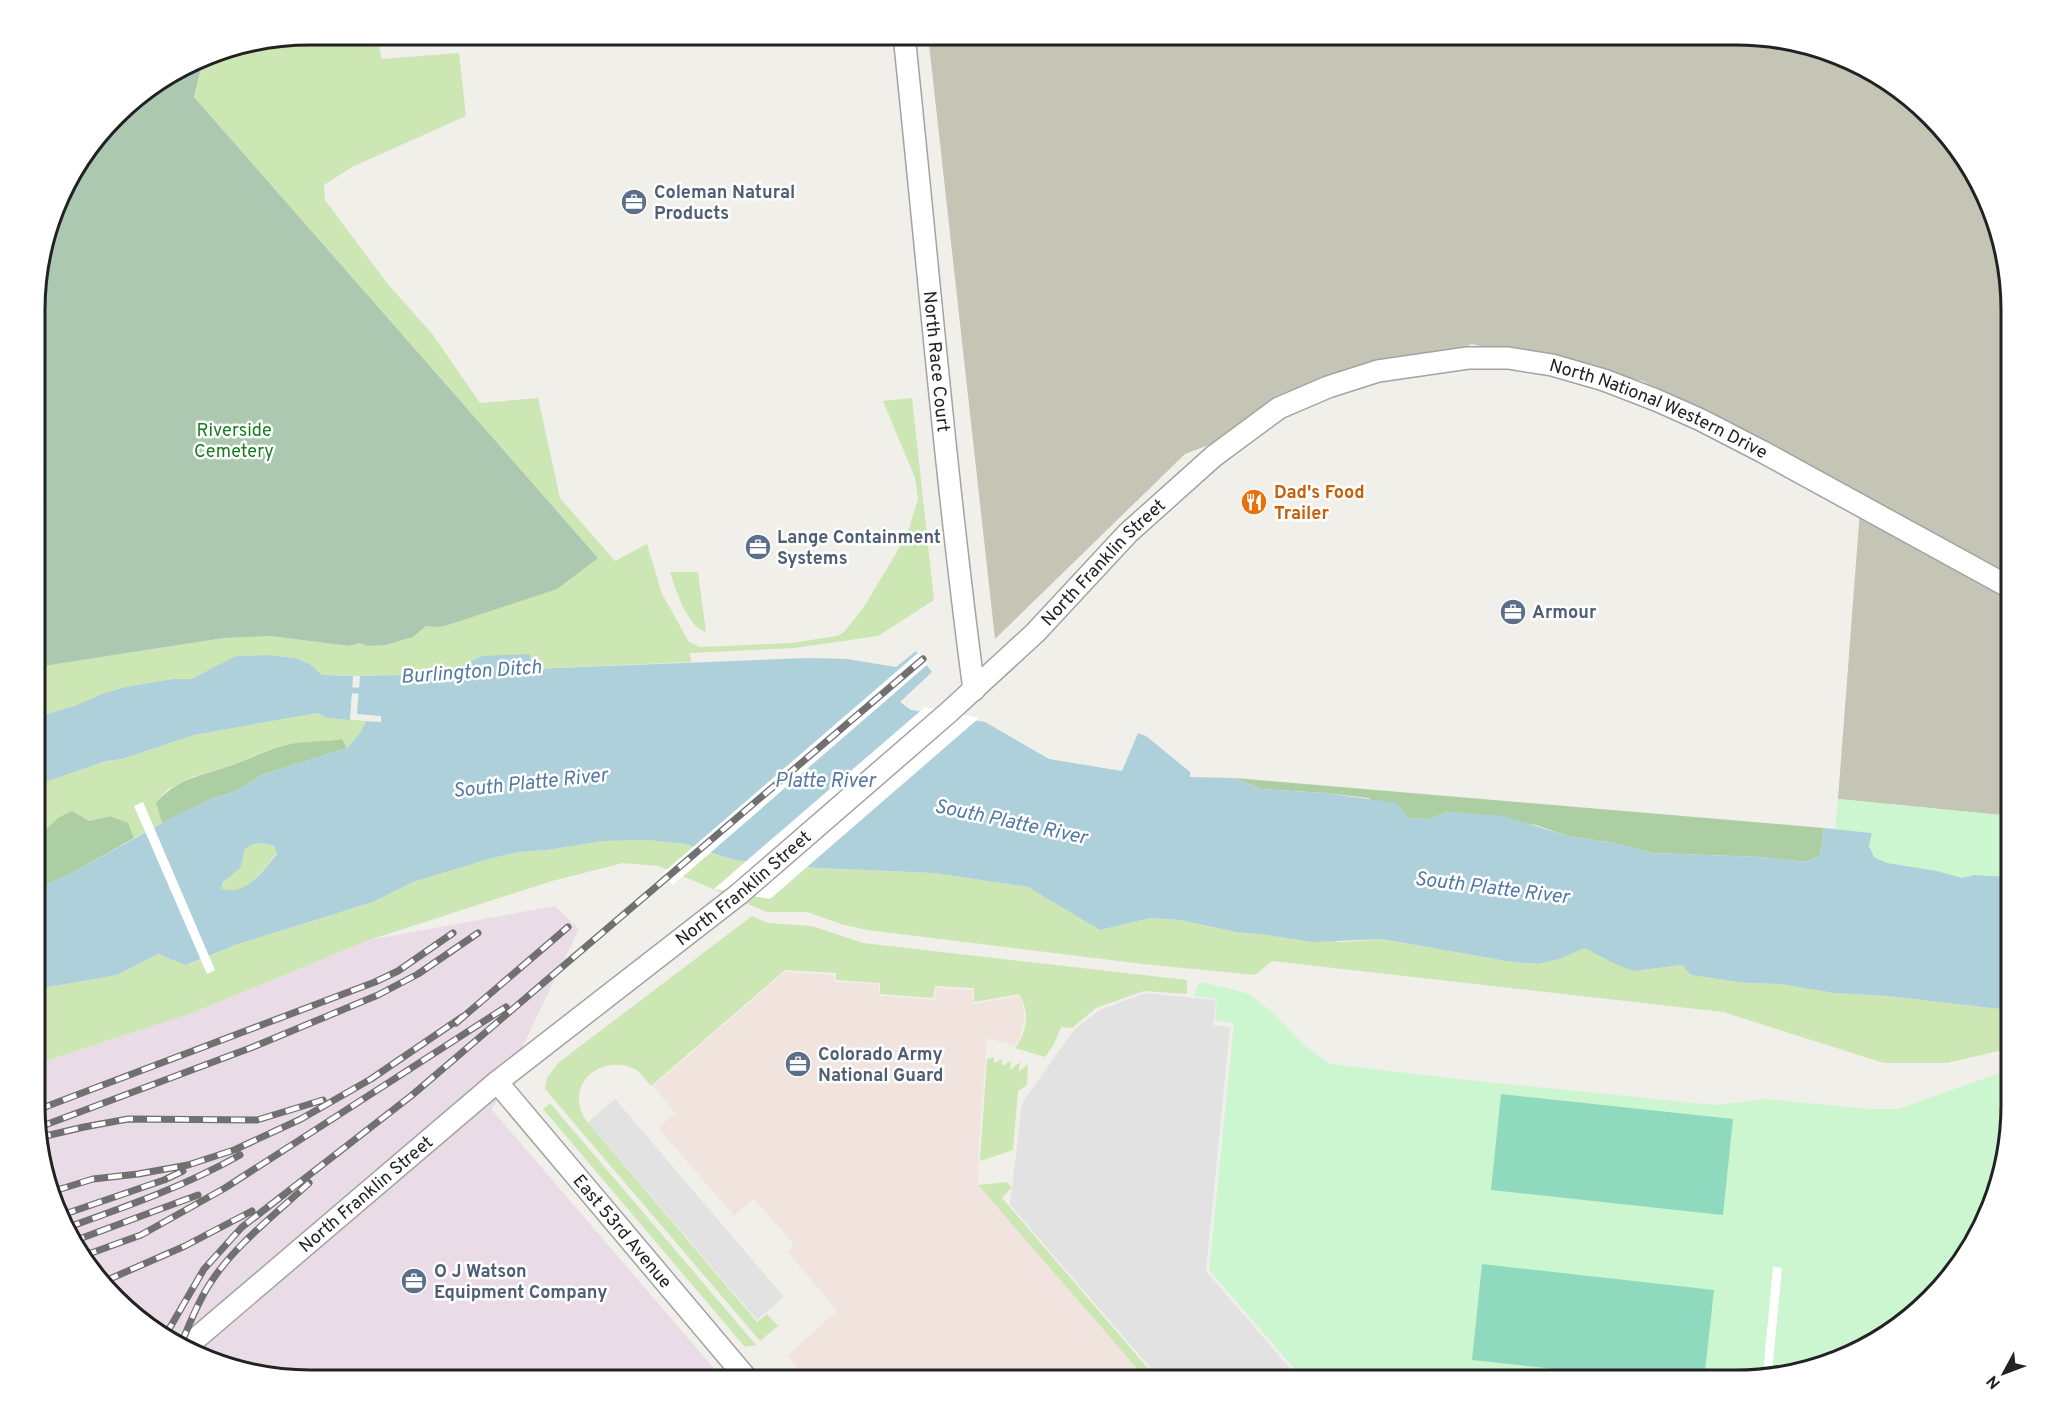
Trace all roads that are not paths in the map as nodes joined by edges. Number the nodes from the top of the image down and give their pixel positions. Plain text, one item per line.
1 (905, 45) edge
2 (1279, 408) joint
3 (2001, 583) edge
4 (974, 690) junction
5 (497, 1082) junction
6 (192, 1342) edge
7 (740, 1370) edge

1 - 4 street, North Race Court
2 - 3 street, North National Western Drive
2 - 4 street, North Franklin Street
4 - 5 street, North Franklin Street
5 - 6 street, North Franklin Street
5 - 7 street, East 53rd Avenue

